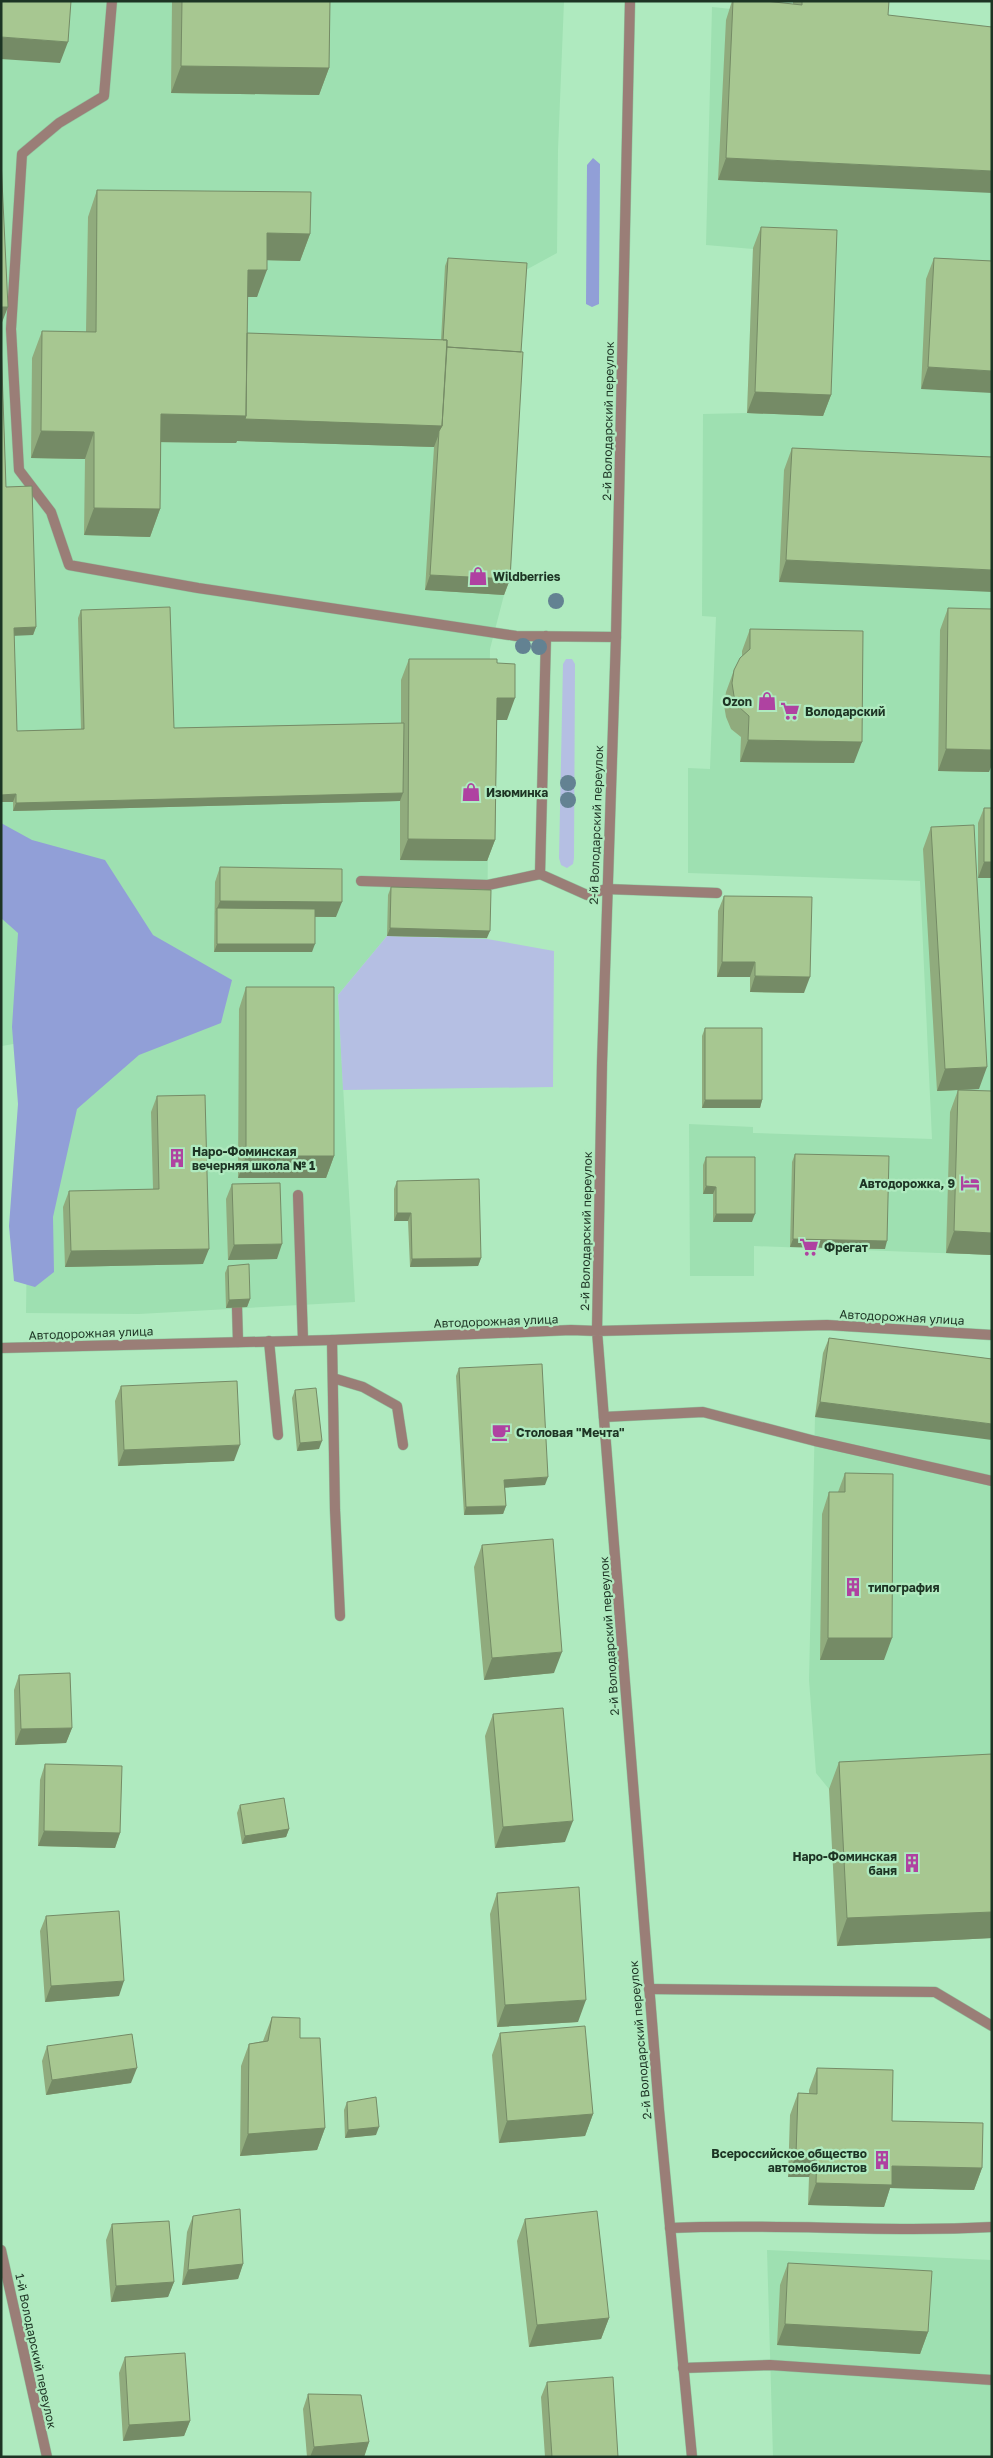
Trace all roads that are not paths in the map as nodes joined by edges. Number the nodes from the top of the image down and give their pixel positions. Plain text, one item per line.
1 (112, 1) edge
2 (630, 1) edge
3 (546, 636) junction
4 (616, 637) junction
5 (540, 874) junction
6 (361, 881) dead end
7 (606, 890) junction
8 (717, 892) dead end
9 (298, 1195) dead end
10 (237, 1307) edge
11 (597, 1331) junction
12 (992, 1335) edge
13 (303, 1340) junction
14 (332, 1340) junction
15 (269, 1341) junction
16 (238, 1342) junction
17 (1, 1348) edge
18 (333, 1378) junction
19 (604, 1418) junction
20 (278, 1435) dead end
21 (403, 1445) dead end
22 (992, 1481) edge
23 (340, 1616) dead end
24 (649, 1989) junction
25 (992, 2026) edge
26 (992, 2227) edge
27 (670, 2228) junction
28 (1, 2250) edge
29 (683, 2368) junction
30 (992, 2380) edge
31 (47, 2457) edge
32 (692, 2457) edge

1 - 3 street
2 - 4 street, 2-й Володарский переулок
3 - 4 street
3 - 5 street
4 - 7 street, 2-й Володарский переулок
5 - 6 street
5 - 7 street
7 - 8 street
7 - 11 street, 2-й Володарский переулок
9 - 13 street
10 - 16 street
11 - 12 street, Автодорожная улица
11 - 14 street, Автодорожная улица
11 - 19 street, 2-й Володарский переулок
13 - 14 street, Автодорожная улица
13 - 15 street, Автодорожная улица
14 - 18 street
15 - 16 street, Автодорожная улица
15 - 20 street
16 - 17 street, Автодорожная улица
18 - 21 street
18 - 23 street
19 - 22 street
19 - 24 street, 2-й Володарский переулок
24 - 25 street
24 - 27 street, 2-й Володарский переулок
26 - 27 street
27 - 29 street, 2-й Володарский переулок
28 - 31 street, 1-й Володарский переулок
29 - 30 street
29 - 32 street, 2-й Володарский переулок

